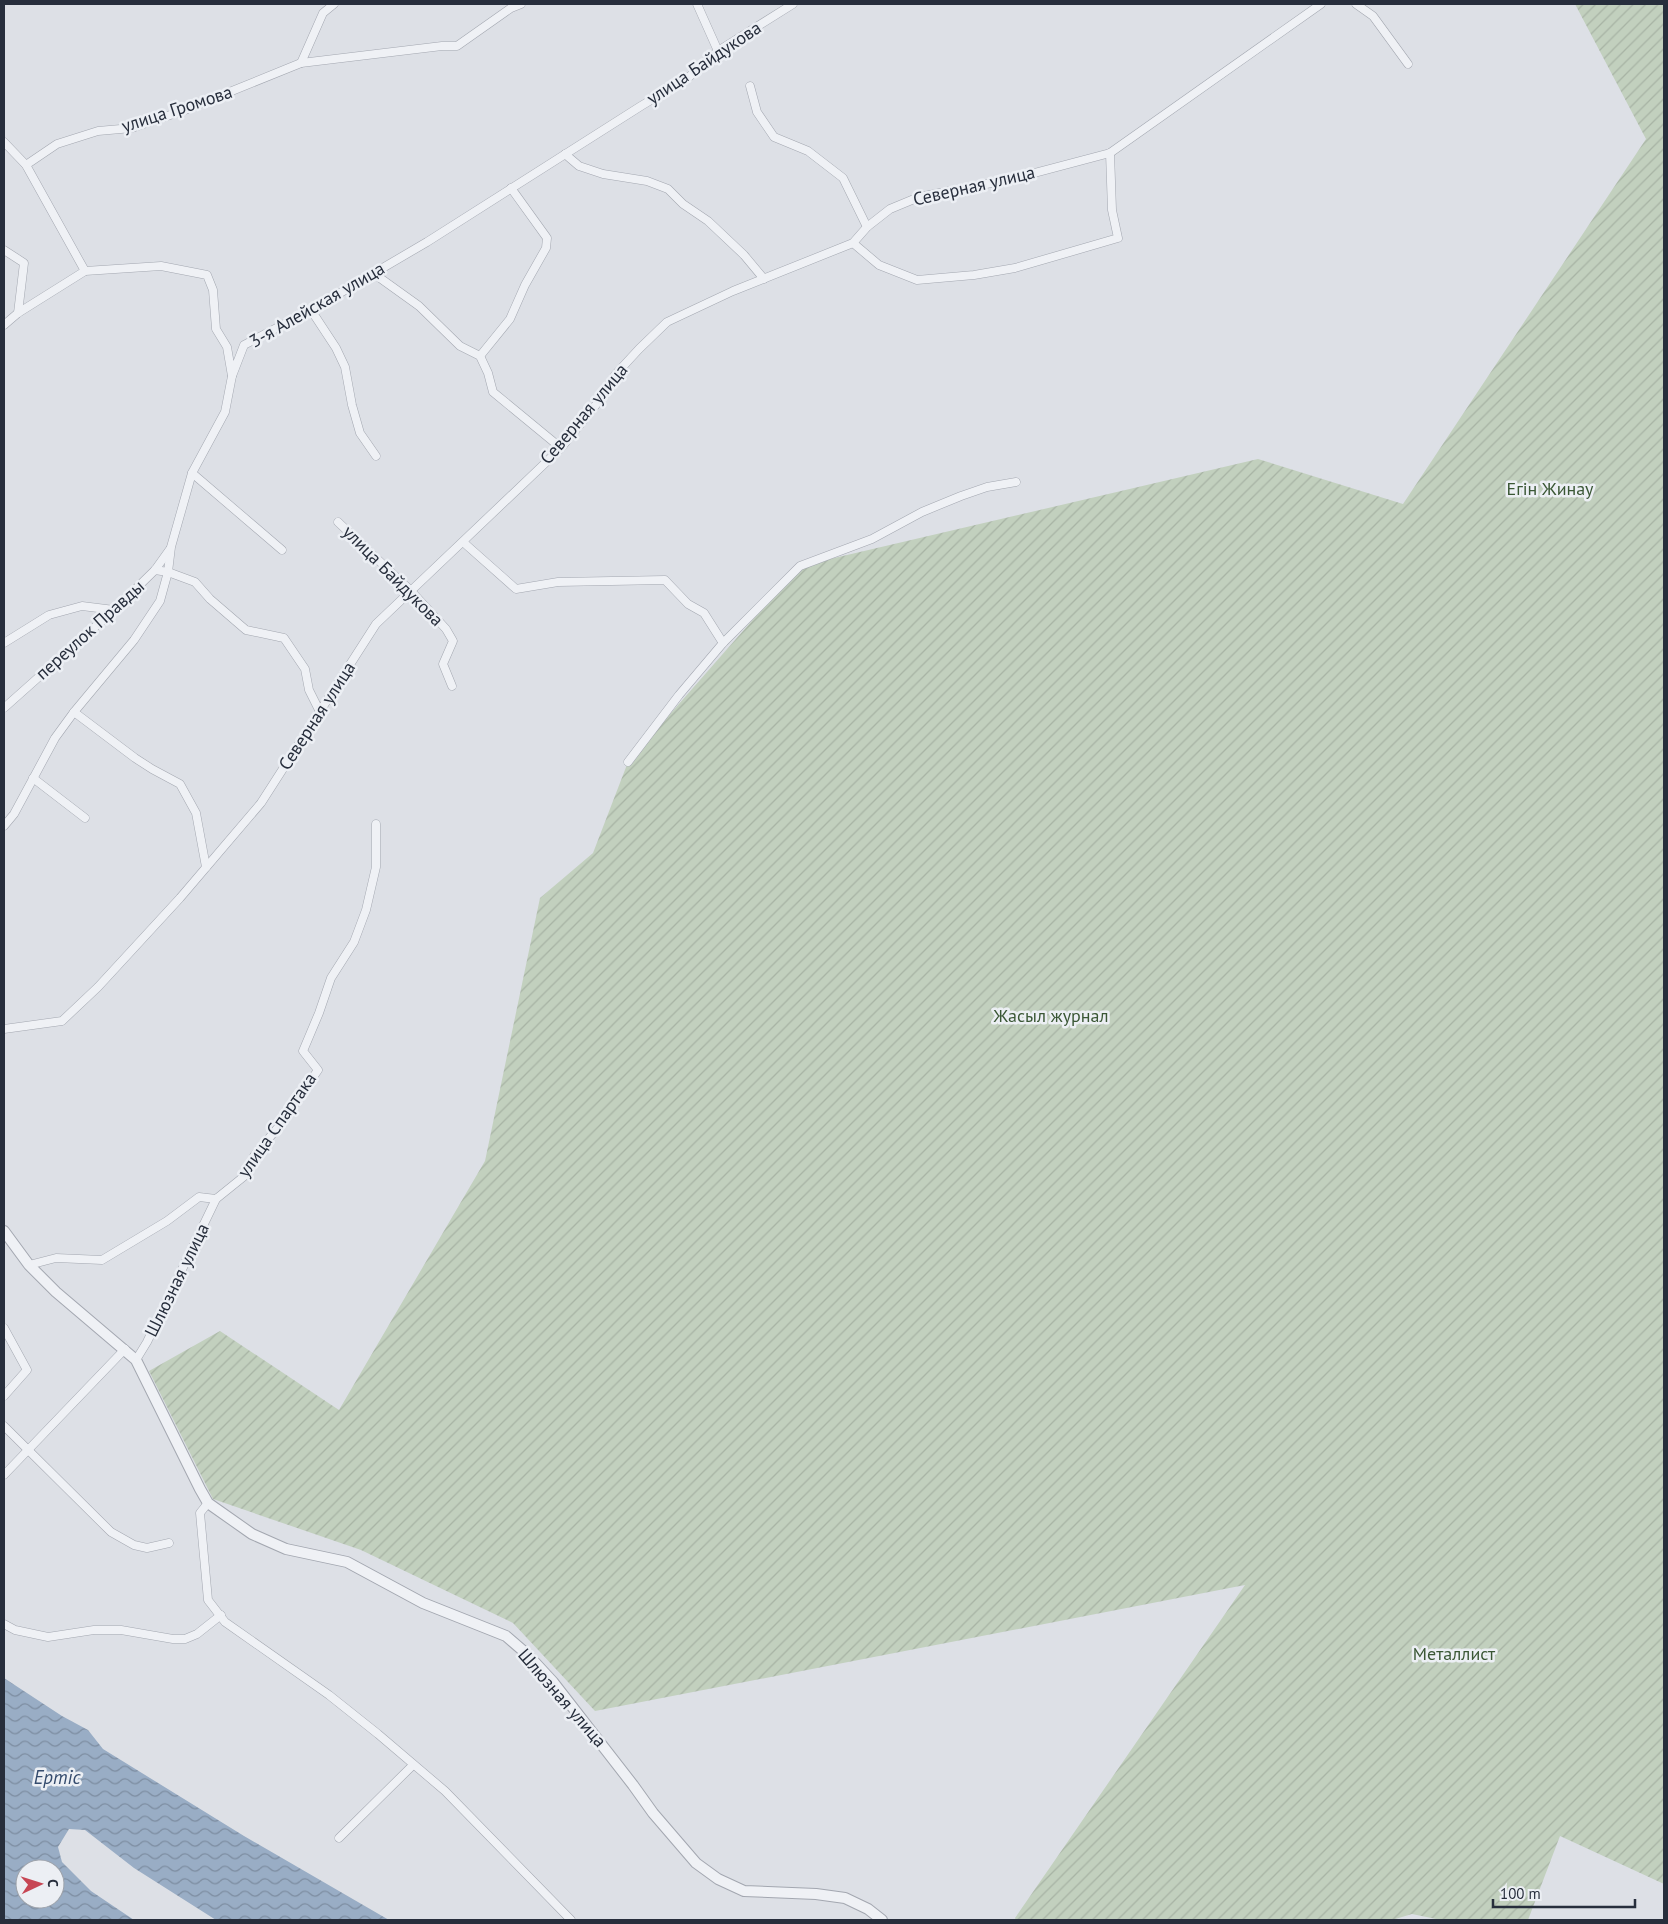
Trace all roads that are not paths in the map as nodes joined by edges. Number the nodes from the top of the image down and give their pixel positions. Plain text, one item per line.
1 (334, 4) edge
2 (521, 4) edge
3 (697, 4) edge
4 (793, 4) edge
5 (1321, 4) edge
6 (1356, 4) edge
7 (718, 51) junction
8 (301, 63) junction
9 (1408, 64) dead end
10 (750, 86) dead end
11 (4, 142) edge
12 (1110, 153) junction
13 (565, 154) junction
14 (26, 165) junction
15 (511, 188) junction
16 (867, 227) junction
17 (853, 243) junction
18 (4, 250) edge
19 (85, 271) junction
20 (373, 273) junction
21 (764, 279) junction
22 (311, 310) junction
23 (18, 313) junction
24 (4, 325) edge
25 (480, 356) junction
26 (232, 376) junction
27 (561, 448) junction
28 (376, 456) dead end
29 (192, 473) junction
30 (1016, 482) dead end
31 (338, 522) dead end
32 (463, 542) junction
33 (171, 547) junction
34 (282, 550) dead end
35 (155, 570) junction
36 (168, 572) junction
37 (411, 592) junction
38 (114, 610) junction
39 (722, 642) junction
40 (4, 643) edge
41 (452, 686) dead end
42 (4, 708) edge
43 (74, 712) junction
44 (320, 712) junction
45 (628, 762) dead end
46 (33, 778) junction
47 (85, 818) dead end
48 (376, 824) dead end
49 (4, 826) edge
50 (206, 866) junction
51 (4, 1029) edge
52 (216, 1199) junction
53 (4, 1231) edge
54 (29, 1265) junction
55 (4, 1328) edge
56 (125, 1349) junction
57 (136, 1360) junction
58 (4, 1396) edge
59 (4, 1426) edge
60 (29, 1450) junction
61 (4, 1475) edge
62 (208, 1503) junction
63 (169, 1542) dead end
64 (221, 1615) junction
65 (4, 1624) edge
66 (413, 1765) junction
67 (339, 1838) dead end
68 (571, 1920) edge
69 (882, 1920) edge

1 - 8 street
2 - 8 street, улица Громова
3 - 7 street
4 - 7 street, улица Байдукова
5 - 12 street, Северная улица
6 - 9 street
7 - 13 street, улица Байдукова
8 - 14 street, улица Громова
10 - 16 street
11 - 14 street
12 - 16 street, Северная улица
12 - 17 street
13 - 15 street, улица Байдукова
13 - 21 street
14 - 19 street
15 - 20 street, 3-я Алейская улица
15 - 25 street
16 - 17 street, Северная улица
17 - 21 street, Северная улица
18 - 23 street
19 - 23 street
19 - 26 street, 3-я Алейская улица
20 - 22 street, 3-я Алейская улица
20 - 25 street
21 - 27 street, Северная улица
22 - 26 street, 3-я Алейская улица
22 - 28 street
23 - 24 street
25 - 27 street
26 - 29 street
27 - 32 street, Северная улица
29 - 33 street
29 - 34 street
30 - 39 street
31 - 37 street, улица Байдукова
32 - 37 street, Северная улица
32 - 39 street
33 - 35 street, переулок Правды
33 - 36 street
35 - 36 street
35 - 38 street, переулок Правды
36 - 43 street
36 - 44 street
37 - 41 street, улица Байдукова
37 - 44 street, Северная улица
38 - 40 street
38 - 42 street, переулок Правды
39 - 45 street
43 - 46 street
43 - 50 street
44 - 50 street, Северная улица
46 - 47 street
46 - 49 street
48 - 52 street, улица Спартака
50 - 51 street, Северная улица
52 - 54 street
52 - 57 street, Шлюзная улица
53 - 54 street, Шлюзная улица
54 - 56 street, Шлюзная улица
55 - 58 street
56 - 57 street, Шлюзная улица
56 - 60 street, Шлюзная улица
57 - 62 street, Шлюзная улица
59 - 60 street
60 - 61 street, Шлюзная улица
60 - 63 street
62 - 64 street
62 - 69 street, Шлюзная улица
64 - 65 street
64 - 66 street
66 - 67 street
66 - 68 street

